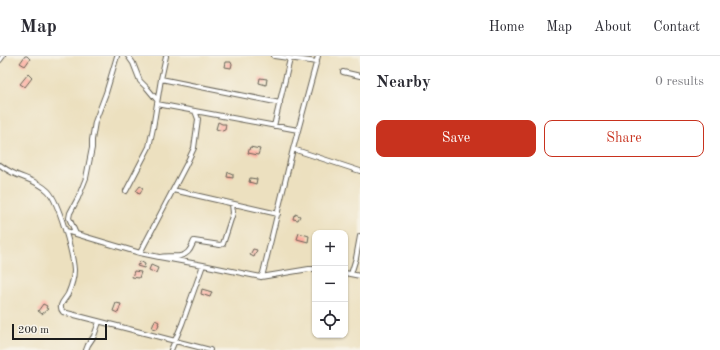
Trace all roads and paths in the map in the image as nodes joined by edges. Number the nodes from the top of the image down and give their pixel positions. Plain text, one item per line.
1 (3, 56) edge
2 (117, 56) edge
3 (128, 56) edge
4 (166, 56) edge
5 (274, 56) edge
6 (318, 56) edge
7 (290, 59) junction
8 (0, 60) edge
9 (317, 62) junction
10 (343, 72) dead end
11 (360, 76) edge
12 (160, 79) junction
13 (157, 102) junction
14 (280, 103) junction
15 (195, 110) junction
16 (274, 126) junction
17 (298, 130) junction
18 (293, 149) junction
19 (0, 165) edge
20 (360, 171) edge
21 (173, 190) junction
22 (126, 191) dead end
23 (232, 204) junction
24 (278, 214) junction
25 (66, 231) junction
26 (76, 234) junction
27 (360, 236) edge
28 (140, 253) junction
29 (159, 257) junction
30 (203, 264) junction
31 (312, 269) edge
32 (348, 274) edge
33 (351, 274) junction
34 (360, 276) edge
35 (261, 277) junction
36 (99, 322) junction
37 (175, 341) junction
38 (192, 348) edge
39 (86, 350) edge
40 (171, 350) edge
41 (210, 350) edge

1 - 8 street
2 - 26 street
3 - 13 street
4 - 12 street
5 - 7 street
6 - 9 street
7 - 9 street
7 - 14 street
9 - 17 street
10 - 11 street
12 - 13 street
12 - 14 street
13 - 15 street
13 - 22 street
14 - 16 street
15 - 16 street
15 - 21 street
16 - 17 street
17 - 18 street
18 - 20 street
18 - 24 street
19 - 25 street
21 - 23 street
21 - 28 street
23 - 24 street
23 - 29 street
24 - 35 street
25 - 26 street
25 - 36 street
26 - 28 street
27 - 33 street
28 - 29 street
29 - 30 street
30 - 35 street
30 - 37 street
31 - 35 street
32 - 33 street
33 - 34 street
36 - 37 street
36 - 39 street
37 - 38 street
37 - 40 street
38 - 41 street

